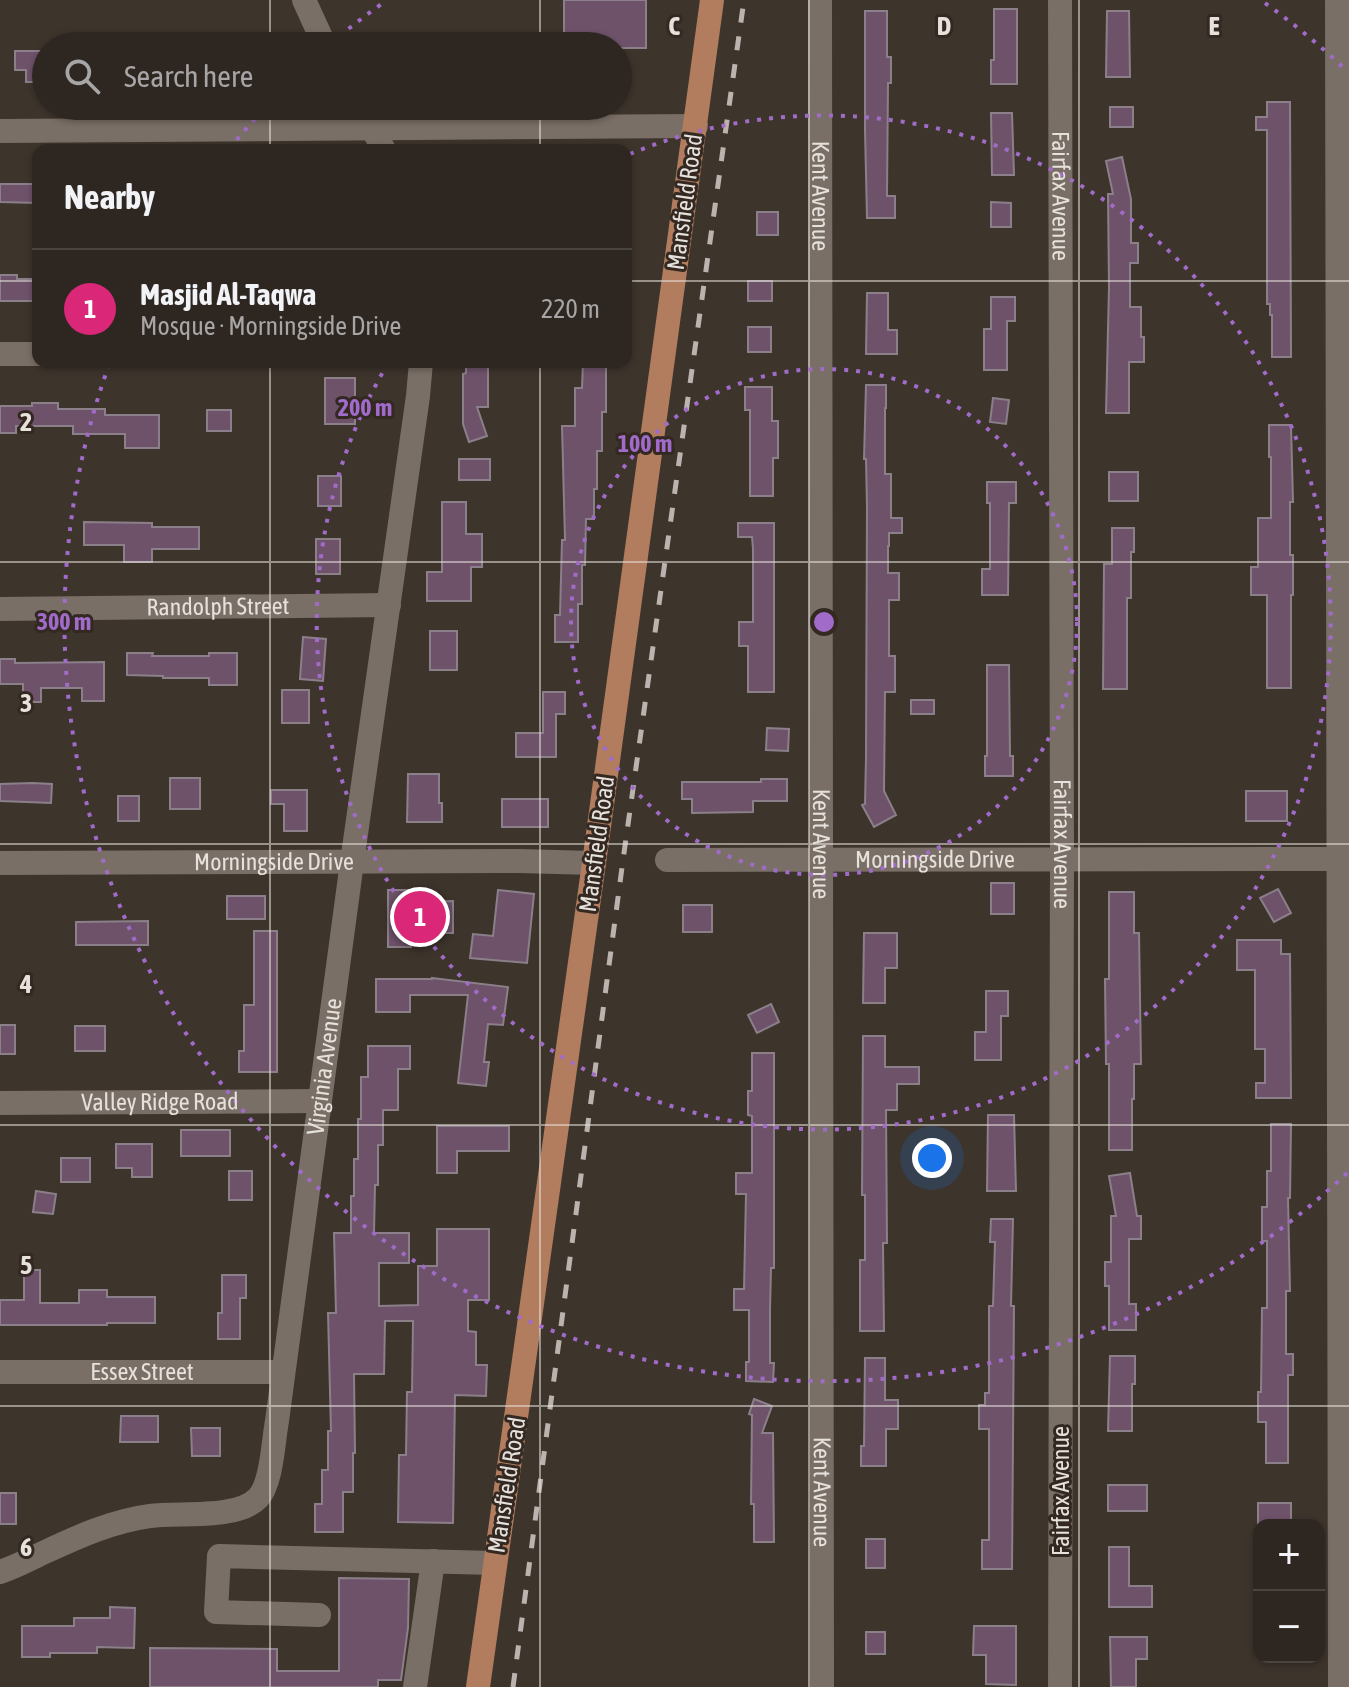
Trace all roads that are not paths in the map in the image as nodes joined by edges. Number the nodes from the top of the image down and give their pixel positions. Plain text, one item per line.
1 (304, 0) edge
2 (712, 0) edge
3 (820, 0) edge
4 (1060, 0) edge
5 (1337, 0) edge
6 (319, 32) edge
7 (368, 120) edge
8 (696, 126) junction
9 (372, 128) junction
10 (0, 131) edge
11 (381, 144) edge
12 (0, 354) edge
13 (32, 354) edge
14 (420, 368) edge
15 (389, 605) junction
16 (0, 609) edge
17 (821, 859) junction
18 (1062, 859) junction
19 (1344, 859) edge
20 (667, 860) dead end
21 (352, 862) junction
22 (0, 863) edge
23 (594, 863) junction
24 (320, 1101) junction
25 (0, 1103) edge
26 (0, 1372) edge
27 (282, 1372) junction
28 (433, 1561) junction
29 (495, 1563) junction
30 (0, 1572) edge
31 (319, 1615) dead end
32 (415, 1687) edge
33 (478, 1687) edge
34 (822, 1687) edge
35 (1060, 1687) edge
36 (1340, 1687) edge

1 - 6 street
2 - 8 main road, Mansfield Road
3 - 17 street, Kent Avenue
4 - 18 street, Fairfax Avenue
5 - 19 street
7 - 9 street
8 - 9 street
8 - 23 main road, Mansfield Road
9 - 10 street
9 - 11 street
12 - 13 street
14 - 15 street, Virginia Avenue
15 - 16 street, Randolph Street
15 - 21 street, Virginia Avenue
17 - 18 street, Morningside Drive
17 - 20 street, Morningside Drive
17 - 34 street, Kent Avenue
18 - 19 street, Morningside Drive
18 - 35 street, Fairfax Avenue
19 - 36 street
21 - 22 street, Morningside Drive
21 - 23 street, Morningside Drive
21 - 24 street, Virginia Avenue
23 - 29 main road, Mansfield Road
24 - 25 street, Valley Ridge Road
24 - 27 street, Virginia Avenue
26 - 27 street, Essex Street
27 - 30 street, Virginia Avenue
28 - 29 street
28 - 31 street
28 - 32 street
29 - 33 main road, Mansfield Road

